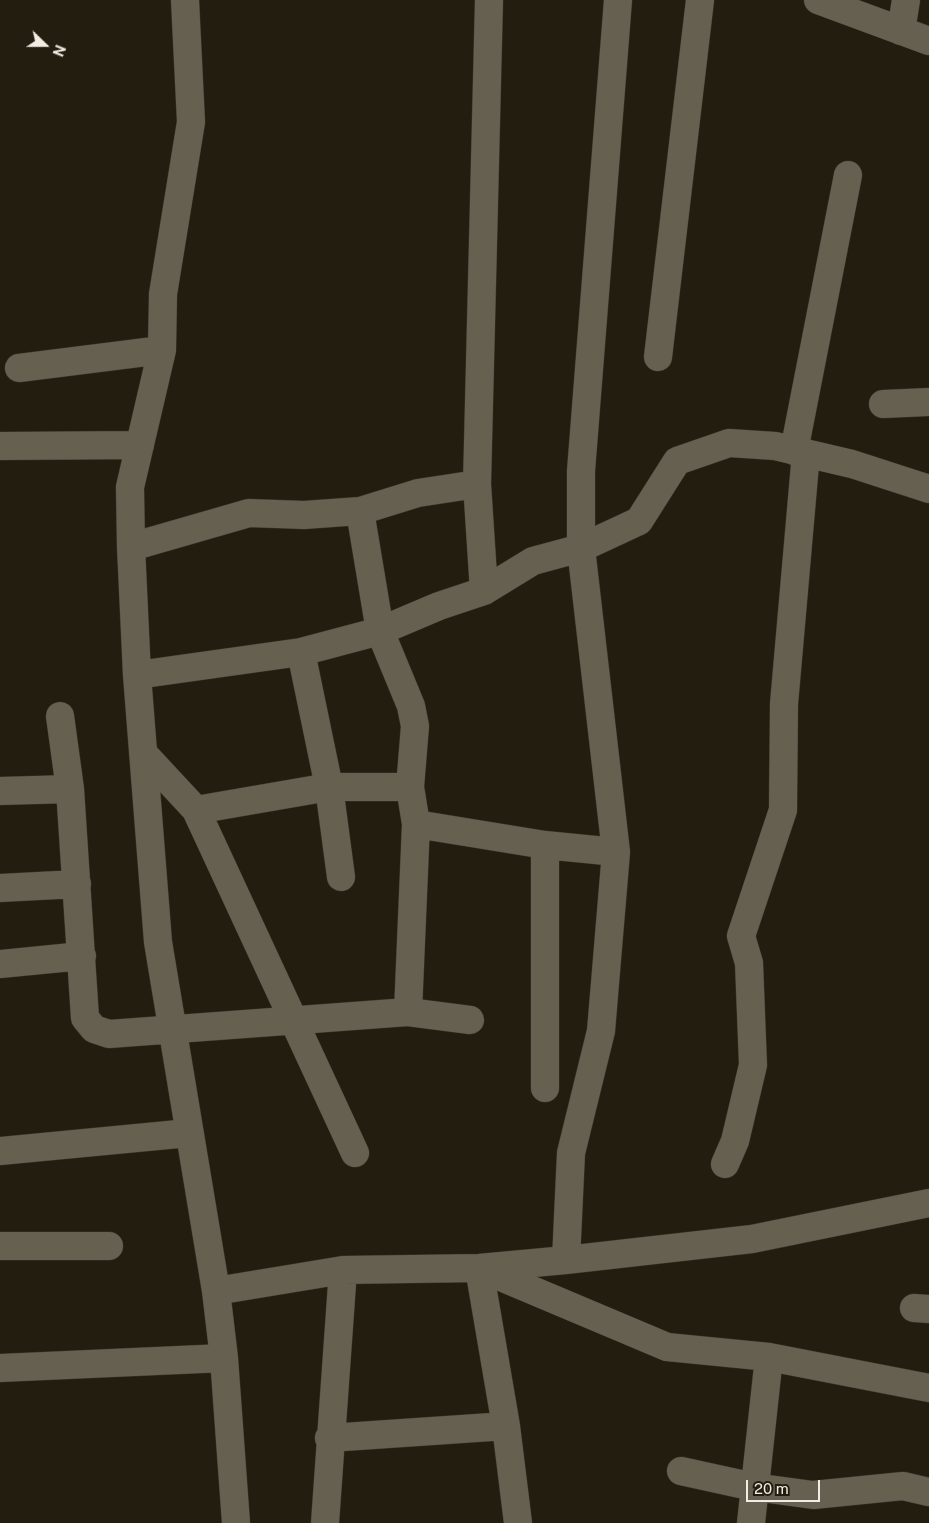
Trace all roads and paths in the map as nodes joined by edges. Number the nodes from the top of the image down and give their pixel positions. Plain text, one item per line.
1 (185, 0) edge
2 (489, 0) edge
3 (618, 0) edge
4 (700, 0) edge
5 (818, 0) edge
6 (906, 0) edge
7 (901, 31) junction
8 (929, 41) edge
9 (848, 175) dead end
10 (162, 350) junction
11 (658, 357) dead end
12 (19, 368) dead end
13 (929, 402) edge
14 (883, 404) dead end
15 (140, 444) junction
16 (0, 446) edge
17 (800, 452) junction
18 (477, 484) junction
19 (929, 489) edge
20 (360, 511) junction
21 (131, 547) junction
22 (581, 548) junction
23 (484, 591) junction
24 (380, 631) junction
25 (301, 652) junction
26 (137, 675) junction
27 (60, 716) dead end
28 (143, 753) junction
29 (410, 786) junction
30 (329, 787) junction
31 (70, 789) junction
32 (0, 791) edge
33 (196, 810) junction
34 (416, 824) junction
35 (545, 845) junction
36 (616, 852) junction
37 (341, 877) dead end
38 (77, 884) junction
39 (0, 888) edge
40 (82, 956) junction
41 (0, 964) edge
42 (408, 1012) junction
43 (293, 1020) junction
44 (470, 1020) dead end
45 (172, 1030) junction
46 (545, 1088) dead end
47 (189, 1133) junction
48 (0, 1151) edge
49 (355, 1152) dead end
50 (725, 1164) dead end
51 (929, 1203) edge
52 (0, 1246) edge
53 (109, 1246) dead end
54 (566, 1260) junction
55 (479, 1268) junction
56 (342, 1270) junction
57 (216, 1290) junction
58 (769, 1357) junction
59 (224, 1358) junction
60 (0, 1368) edge
61 (929, 1388) edge
62 (506, 1426) junction
63 (329, 1438) junction
64 (681, 1471) dead end
65 (754, 1487) junction
66 (929, 1492) edge
67 (236, 1523) edge
68 (325, 1523) edge
69 (518, 1523) edge
70 (751, 1523) edge

1 - 10 street
2 - 18 street
3 - 22 street
4 - 11 street
5 - 7 street
6 - 7 street
7 - 8 street
9 - 17 street
10 - 12 street
10 - 15 street
13 - 14 street
15 - 16 street
15 - 21 street
17 - 19 street
17 - 22 street
17 - 50 street
18 - 20 street
18 - 23 street
20 - 21 street
20 - 24 street
21 - 26 street
22 - 23 street
22 - 36 street
23 - 24 street
24 - 25 street
24 - 29 street
25 - 26 street
25 - 30 street
26 - 28 street
27 - 31 street
28 - 33 street
28 - 45 street
29 - 30 street
29 - 34 street
30 - 33 street
30 - 37 street
31 - 32 street
31 - 38 street
33 - 43 street
34 - 35 street
34 - 42 street
35 - 36 street
35 - 46 street
36 - 54 street
38 - 39 street
38 - 40 street
40 - 41 street
40 - 45 street
42 - 43 street
42 - 44 street
43 - 45 street
43 - 49 street
45 - 47 street
47 - 48 street
47 - 57 street
51 - 54 street
52 - 53 street
54 - 55 street
55 - 56 street
55 - 58 street
55 - 62 street
56 - 57 street
56 - 63 street
57 - 59 street
58 - 61 street
58 - 65 street
59 - 60 street
59 - 67 street
62 - 63 street
62 - 69 street
63 - 68 street
64 - 65 street
65 - 66 street
65 - 70 street

